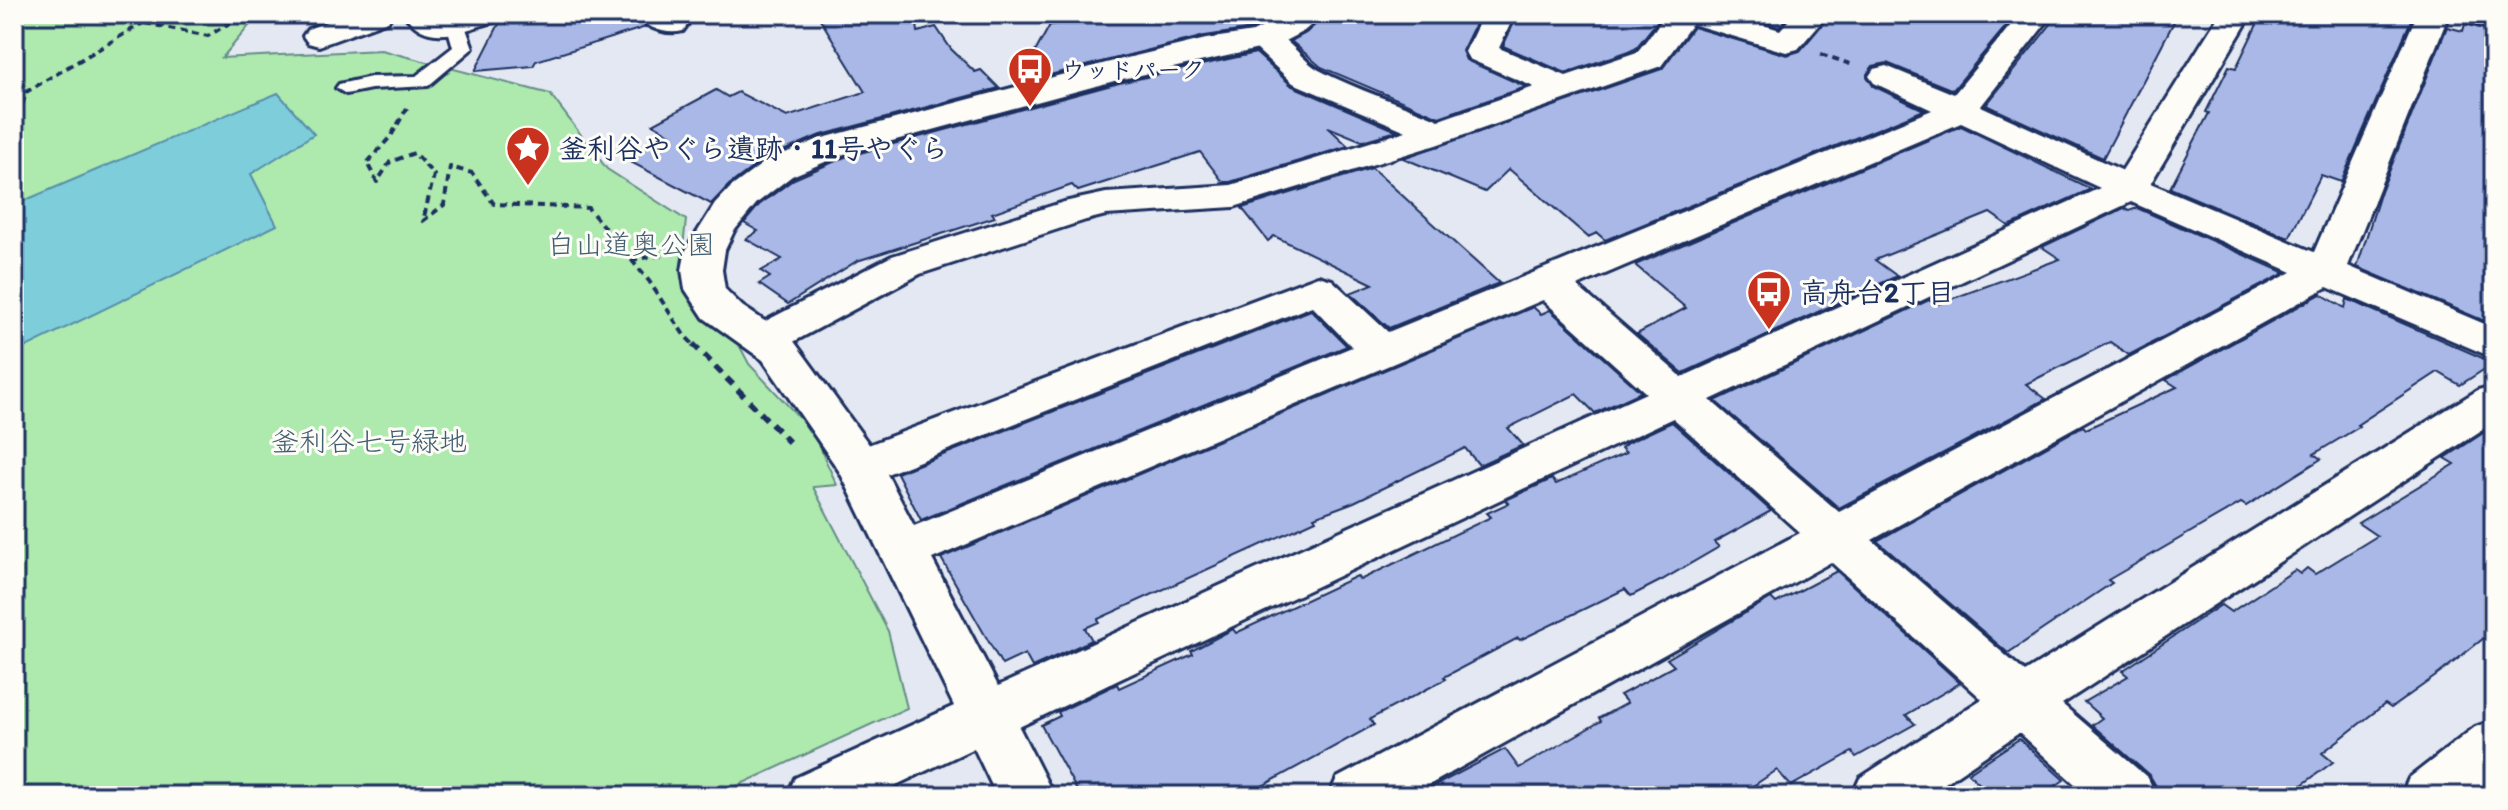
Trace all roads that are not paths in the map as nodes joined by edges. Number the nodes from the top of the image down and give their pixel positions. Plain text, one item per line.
1 (377, 14) edge
2 (420, 14) edge
3 (1308, 14) edge
4 (1499, 14) edge
5 (1683, 14) edge
6 (1693, 14) edge
7 (1812, 14) edge
8 (2037, 14) edge
9 (2236, 14) edge
10 (2433, 14) edge
11 (2475, 14) edge
12 (470, 19) edge
13 (2494, 19) edge
14 (319, 36) dead end
15 (1264, 39) junction
16 (1886, 76) road end
17 (346, 88) dead end
18 (1565, 88) junction
19 (1958, 112) junction
20 (1436, 131) junction
21 (2130, 188) junction
22 (2326, 271) junction
23 (1549, 283) junction
24 (767, 338) junction
25 (2494, 344) edge
26 (1381, 350) junction
27 (1677, 398) junction
28 (2494, 401) edge
29 (860, 466) junction
30 (1833, 536) junction
31 (904, 550) junction
32 (2020, 703) junction
33 (987, 717) junction
34 (2494, 744) edge
35 (815, 796) edge
36 (1026, 796) edge
37 (1357, 796) edge
38 (1880, 796) edge
39 (2128, 796) edge
40 (2429, 796) edge

1 - 14 street
2 - 12 street
3 - 15 street
4 - 18 street
5 - 18 street
6 - 7 street
8 - 19 street
9 - 21 street
10 - 22 street
11 - 13 street
12 - 17 lane
15 - 20 street
15 - 24 street
16 - 19 street
18 - 20 street
19 - 21 street
19 - 23 street
20 - 24 street
21 - 22 street
21 - 27 street
22 - 25 street
22 - 30 street
23 - 26 street
23 - 27 street
24 - 29 street
26 - 29 street
26 - 31 street
27 - 30 street
27 - 33 street
28 - 32 street
29 - 31 street
30 - 32 street
30 - 37 street
31 - 33 street
32 - 38 street
32 - 39 street
33 - 35 street
33 - 36 street
34 - 40 street

